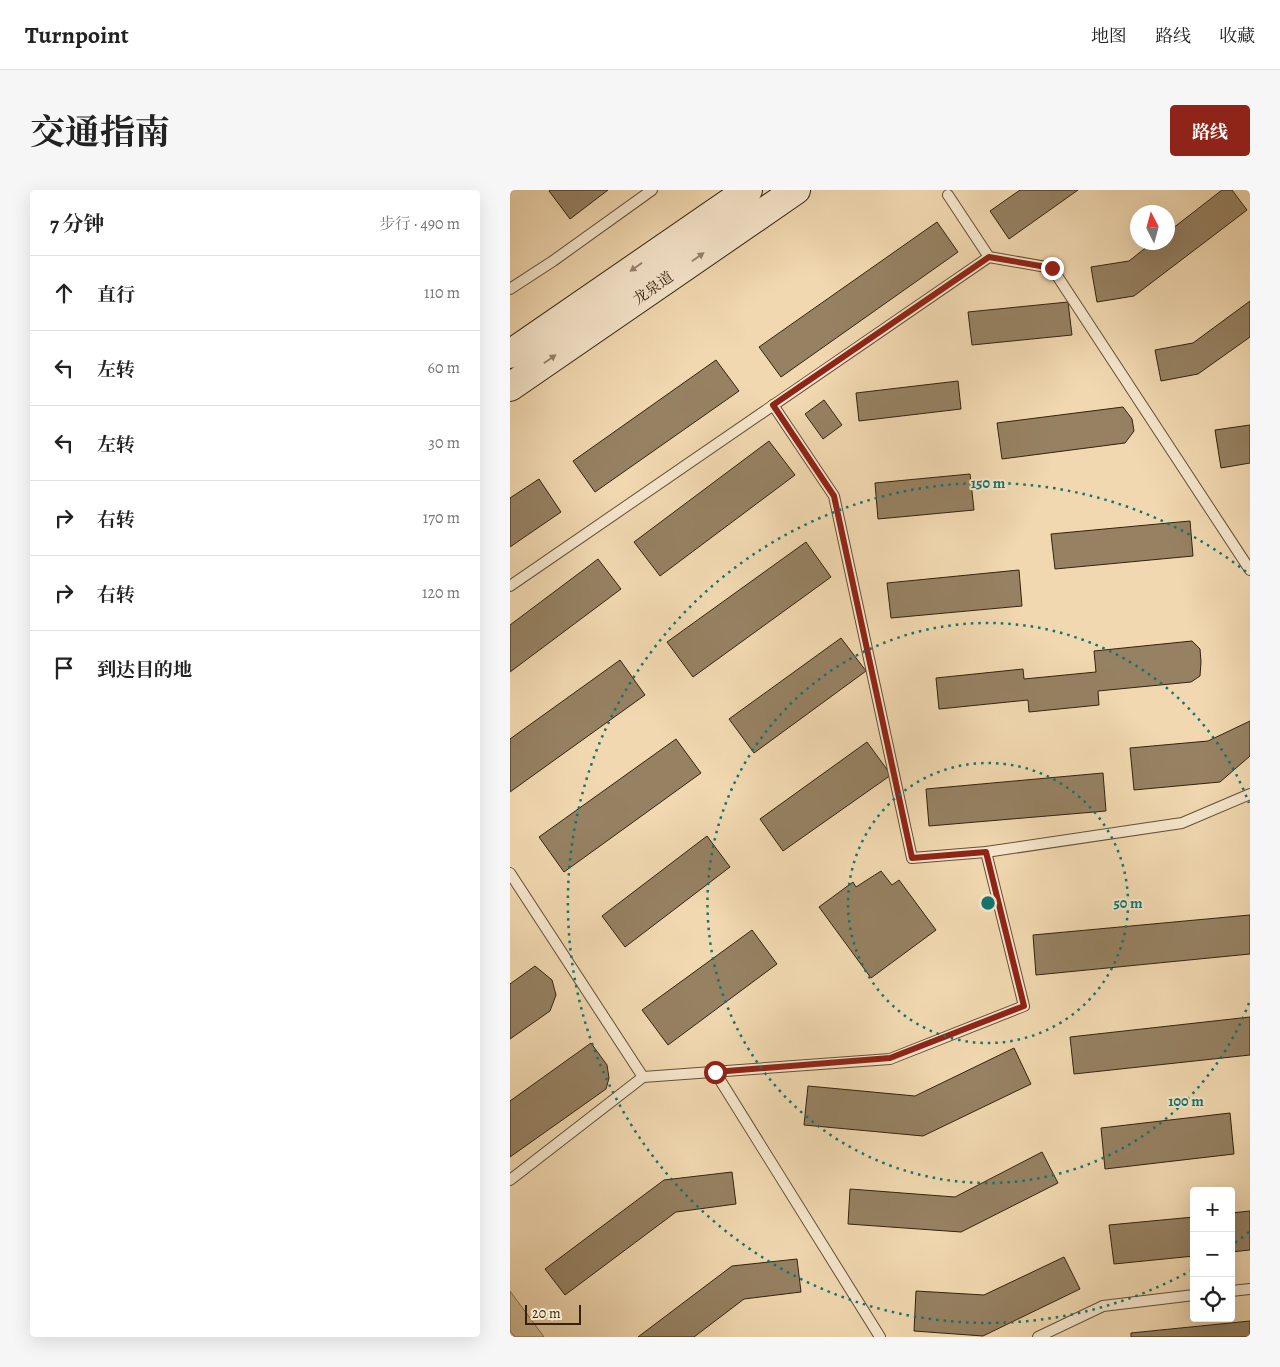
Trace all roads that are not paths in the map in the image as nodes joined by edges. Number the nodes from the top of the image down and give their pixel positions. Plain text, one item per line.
1 (652, 190) edge
2 (748, 190) edge
3 (796, 190) edge
4 (948, 195) dead end
5 (989, 257) junction
6 (510, 289) edge
7 (510, 354) edge
8 (510, 387) edge
9 (773, 405) junction
10 (1250, 570) edge
11 (510, 586) edge
12 (1250, 794) edge
13 (986, 852) junction
14 (510, 873) edge
15 (715, 1072) junction
16 (643, 1077) junction
17 (510, 1180) edge
18 (1250, 1289) edge
19 (1235, 1291) edge
20 (1190, 1295) edge
21 (880, 1337) edge
22 (1038, 1337) edge

1 - 6 lane
2 -> 7 street, 龙泉道
8 -> 3 street, 龙泉道
4 - 5 lane
5 - 9 lane
5 - 10 lane
9 - 11 lane
9 - 13 lane
12 - 13 lane
13 - 15 lane
14 - 16 lane
15 - 16 lane
15 - 21 lane
16 - 17 lane
18 - 19 lane
20 - 22 lane

